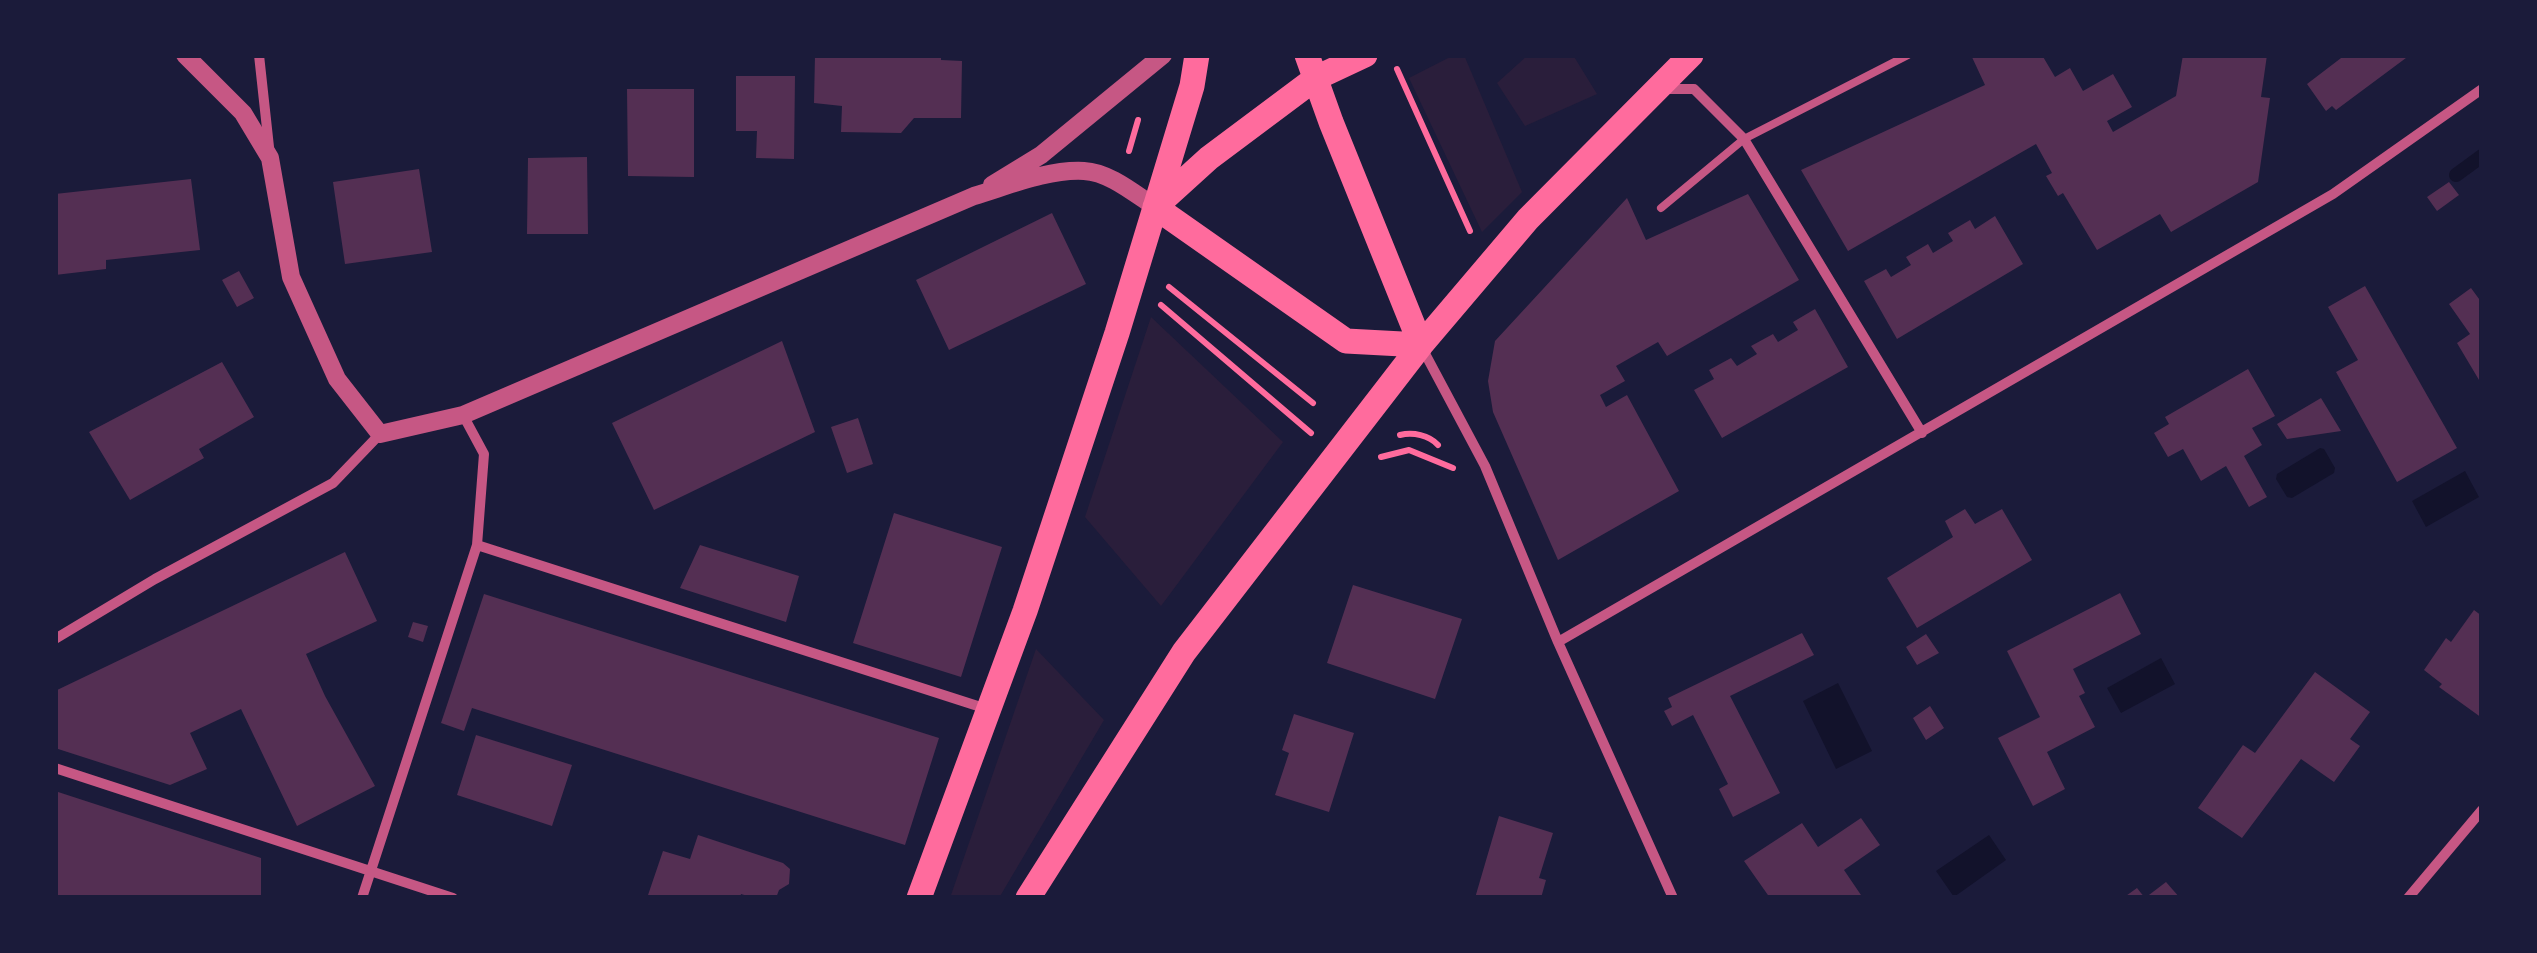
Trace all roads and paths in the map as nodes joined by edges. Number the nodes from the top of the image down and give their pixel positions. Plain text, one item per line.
1 (186, 55) edge
2 (259, 55) edge
3 (1163, 55) edge
4 (1196, 55) edge
5 (1365, 55) edge
6 (1392, 55) edge
7 (1691, 55) edge
8 (1908, 55) edge
9 (1312, 66) edge
10 (1657, 89) junction
11 (2482, 90) edge
12 (1143, 105) dead end
13 (1744, 139) junction
14 (270, 158) junction
15 (1124, 167) dead end
16 (974, 196) junction
17 (1155, 208) junction
18 (1661, 208) dead end
19 (1485, 269) junction
20 (1164, 283) dead end
21 (1129, 291) junction
22 (1421, 345) junction
23 (1313, 403) dead end
24 (462, 415) junction
25 (1922, 433) junction
26 (380, 434) junction
27 (1388, 438) dead end
28 (1439, 446) dead end
29 (1380, 447) dead end
30 (1338, 456) junction
31 (1371, 456) dead end
32 (1486, 466) junction
33 (477, 545) junction
34 (55, 638) edge
35 (1558, 642) junction
36 (988, 709) junction
37 (55, 768) edge
38 (2482, 810) edge
39 (2470, 823) junction
40 (2482, 834) edge
41 (370, 871) junction
42 (362, 898) edge
43 (453, 898) edge
44 (919, 898) edge
45 (1028, 898) edge
46 (1672, 898) edge
47 (2408, 898) edge

1 - 14 street
2 - 14 street
3 - 16 street
4 - 17 main road
5 - 9 main road
6 - 19 path
7 - 10 main road
8 - 13 lane
9 - 17 main road
9 - 22 main road
10 - 13 street
10 - 19 main road
11 - 25 street
12 - 15 path
13 - 18 lane
13 - 25 street
14 - 26 street
16 - 17 street
16 - 24 street
17 - 21 main road
17 - 22 main road
19 - 22 main road
20 - 23 path
21 - 30 path
21 - 36 main road
22 - 30 main road
22 - 32 street
24 - 26 street
24 - 33 street
25 - 35 street
26 - 34 street
27 - 28 path
29 - 31 path
30 - 32 path
30 - 45 main road
32 - 35 street
33 - 36 street
33 - 41 street
35 - 46 street
36 - 44 main road
37 - 41 street
38 - 39 street
39 - 40 street
39 - 47 street
41 - 42 street
41 - 43 street

